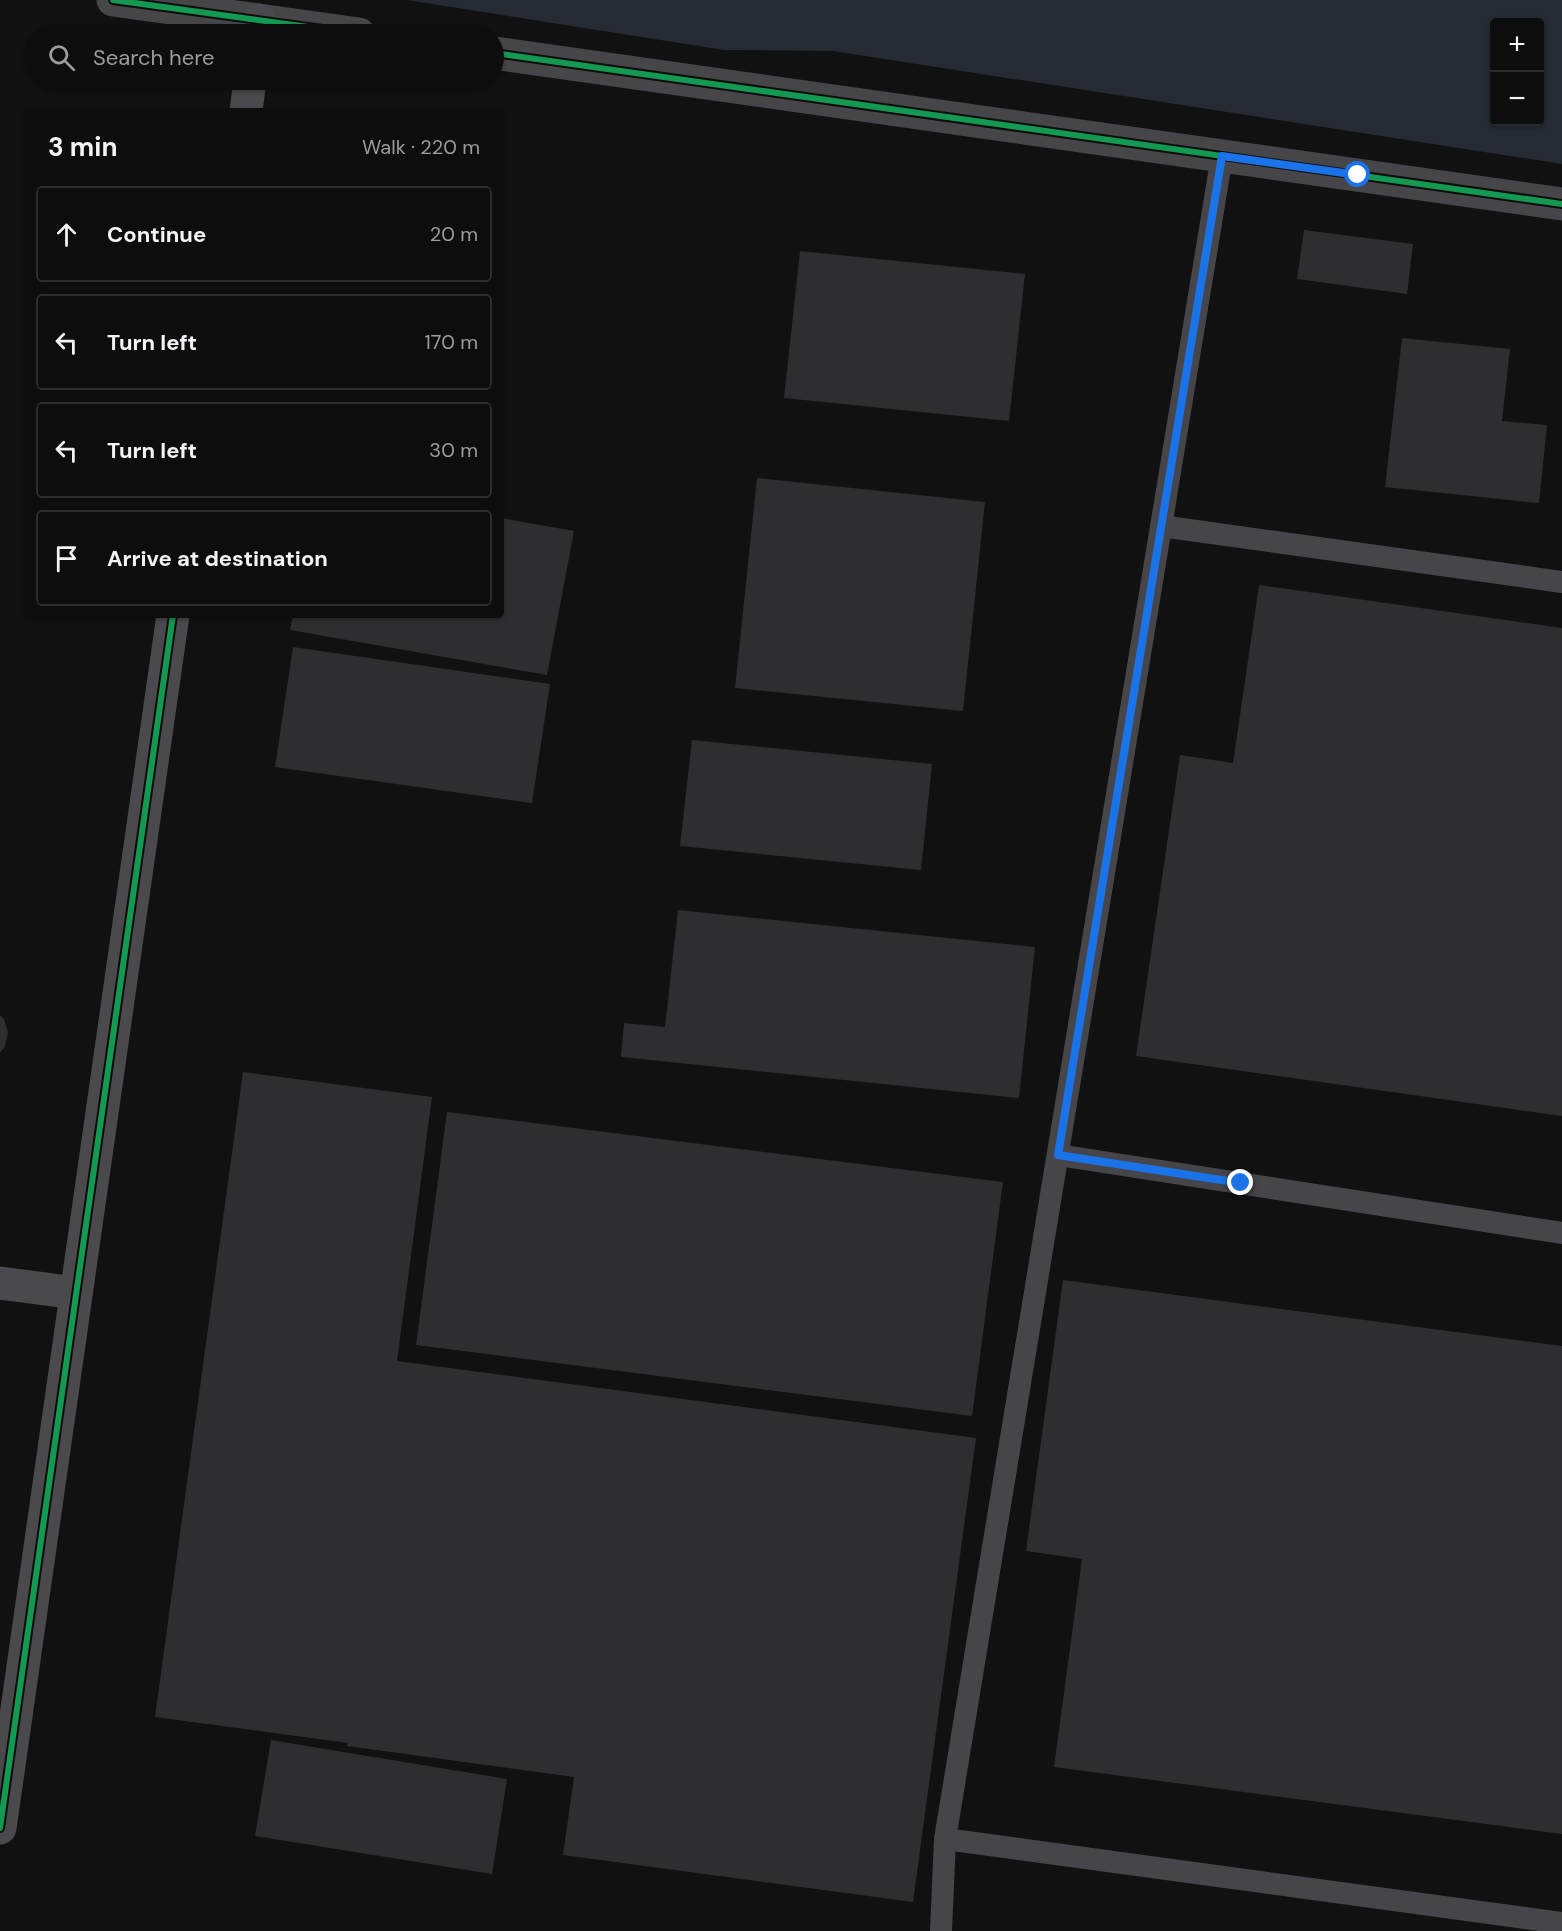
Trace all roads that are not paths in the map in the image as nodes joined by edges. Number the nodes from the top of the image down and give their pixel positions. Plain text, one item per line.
1 (113, 0) edge
2 (242, 24) edge
3 (504, 55) edge
4 (249, 90) edge
5 (246, 108) edge
6 (1222, 156) junction
7 (1562, 204) edge
8 (1161, 526) junction
9 (1562, 582) edge
10 (173, 618) edge
11 (1058, 1155) junction
12 (1562, 1233) edge
13 (0, 1283) edge
14 (76, 1293) junction
15 (0, 1828) edge
16 (945, 1839) junction
17 (1562, 1923) edge
18 (941, 1931) edge

1 - 2 street
3 - 6 street
4 - 5 street
6 - 7 street
6 - 8 lane
8 - 9 lane
8 - 11 lane
10 - 14 street
11 - 12 lane
11 - 16 lane
13 - 14 street
14 - 15 street
16 - 17 lane
16 - 18 lane

